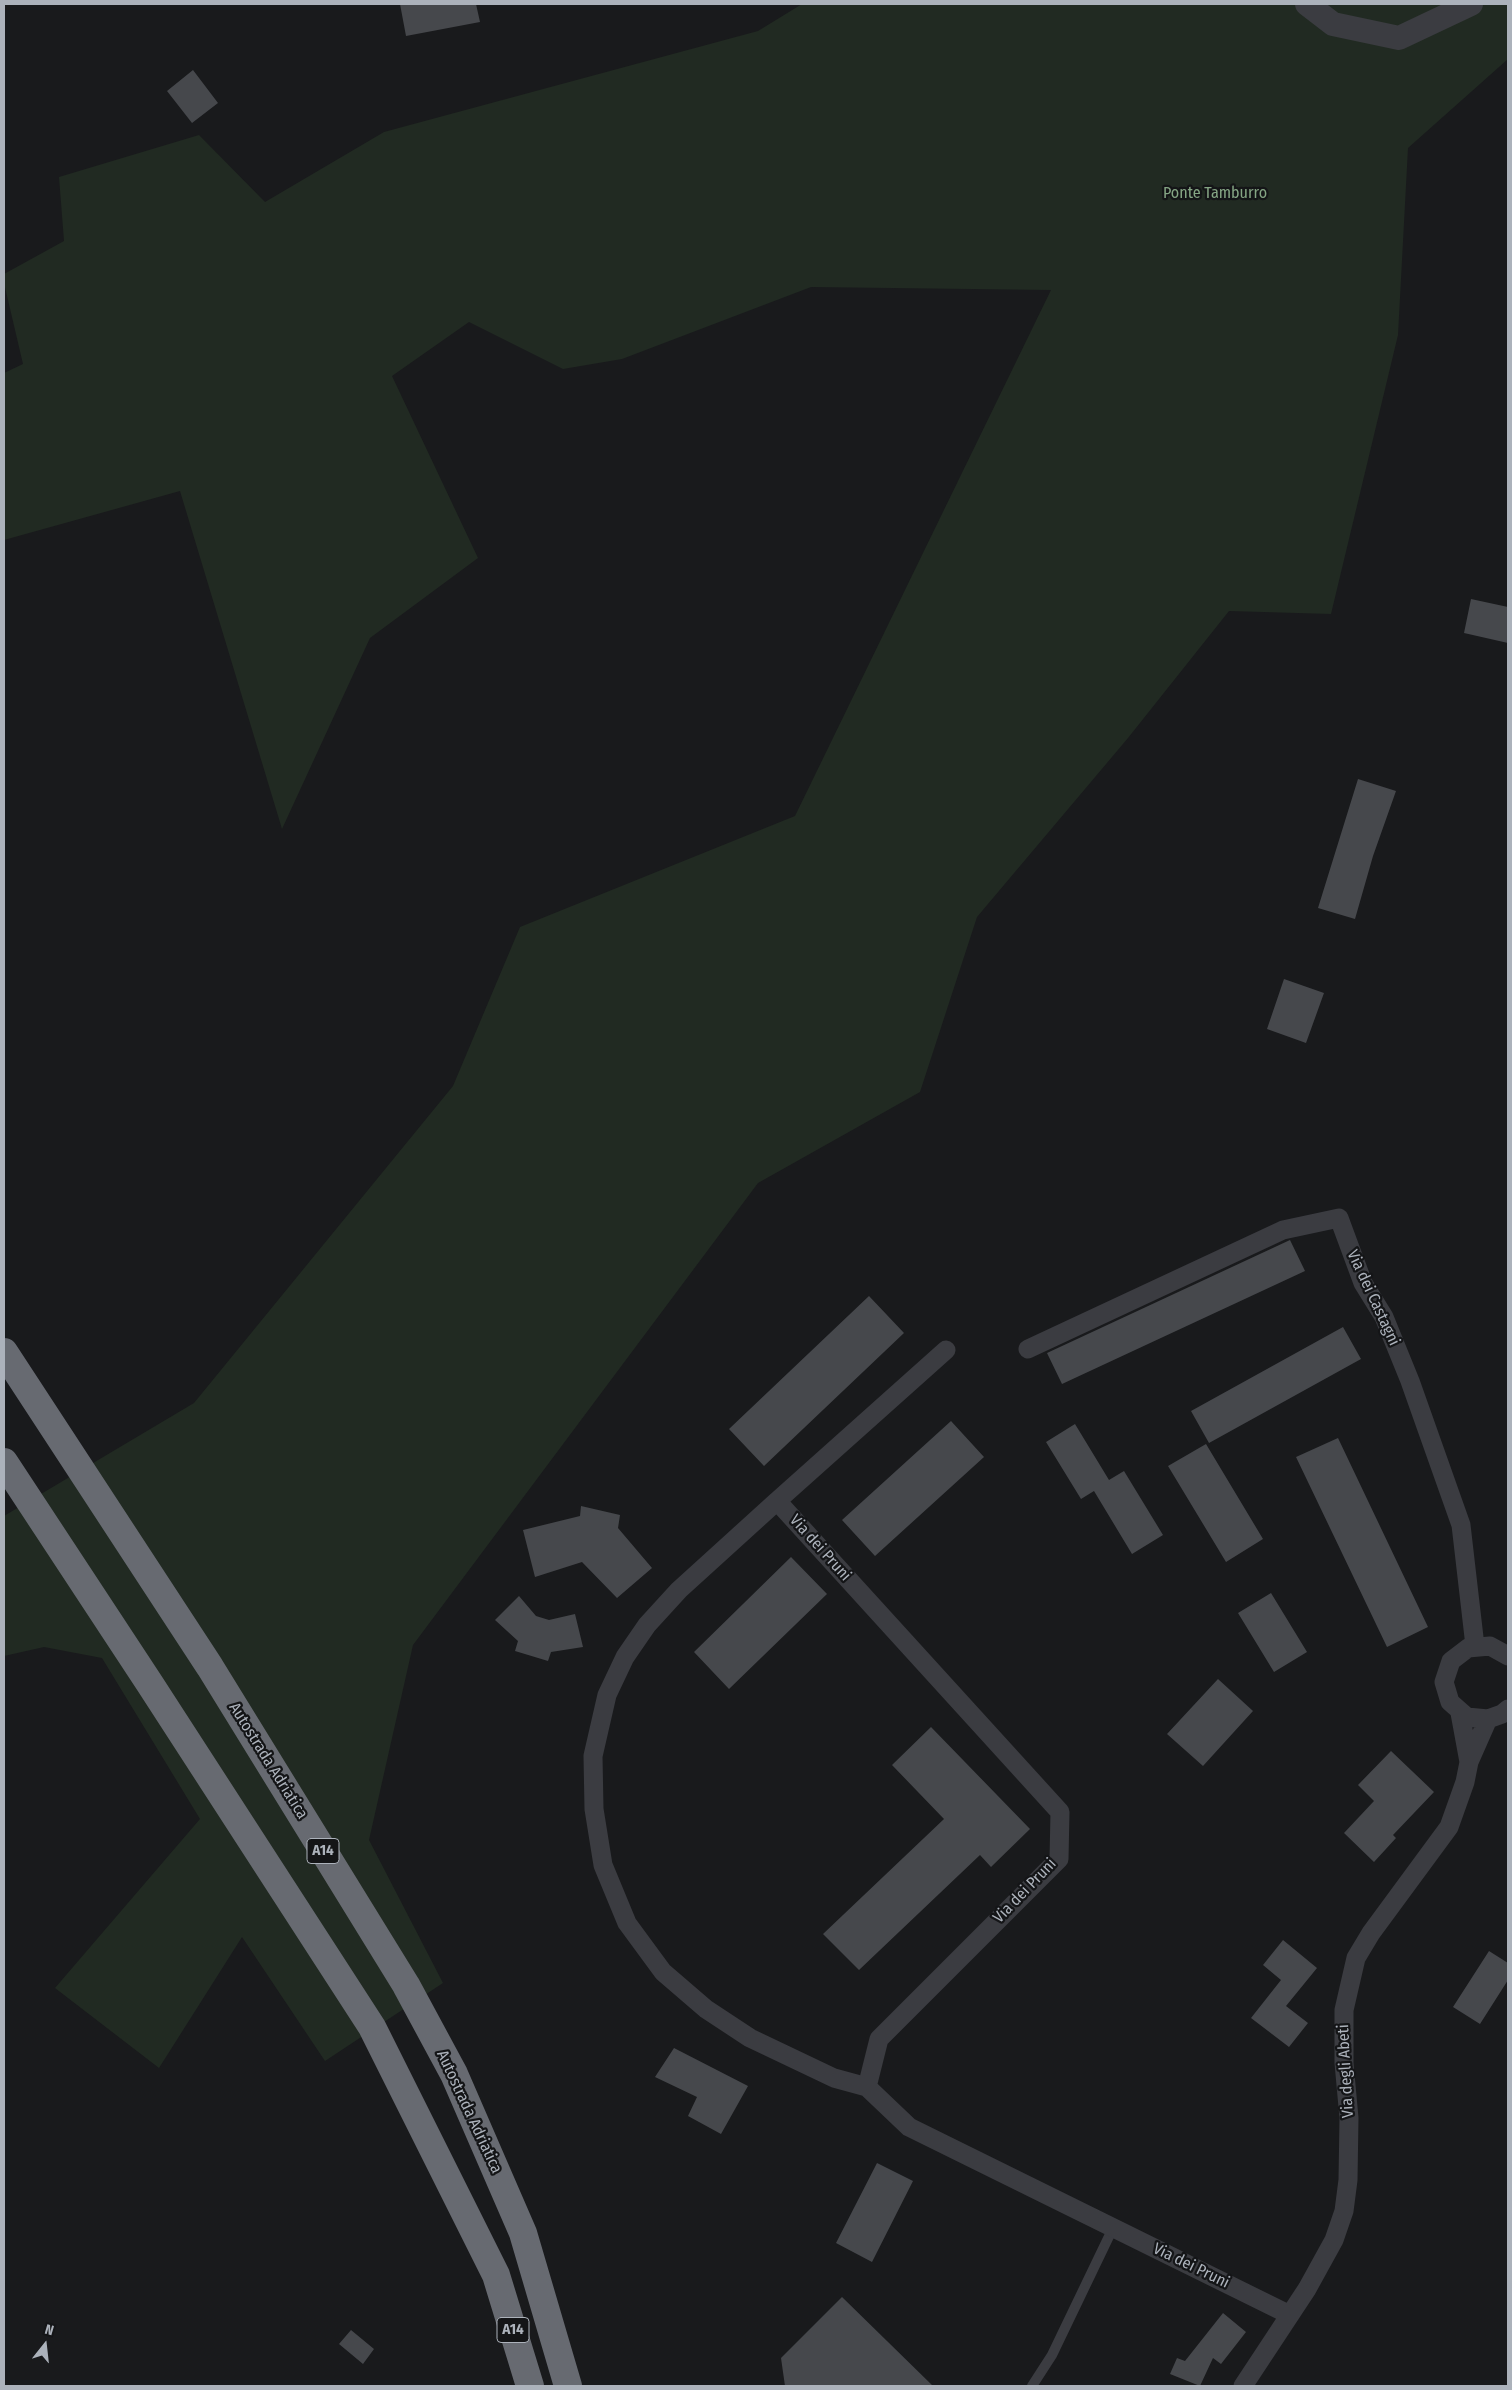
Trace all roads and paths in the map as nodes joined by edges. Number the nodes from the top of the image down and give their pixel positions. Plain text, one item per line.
1 (1307, 4) edge
2 (1471, 4) edge
3 (1028, 1349) dead end
4 (946, 1350) dead end
5 (4, 1352) edge
6 (4, 1462) edge
7 (777, 1501) junction
8 (1475, 1646) junction
9 (1506, 1653) edge
10 (1508, 1709) edge
11 (1460, 1713) junction
12 (1488, 1719) junction
13 (1469, 1762) junction
14 (867, 2087) junction
15 (1113, 2228) junction
16 (1290, 2316) junction
17 (530, 2386) edge
18 (568, 2386) edge
19 (1032, 2386) edge
20 (1243, 2386) edge

1 - 2 street
3 - 8 street, Via dei Castagni
4 - 7 street, Via dei Pruni
5 - 18 highway, Autostrada Adriatica / A14
6 - 17 highway, A14
7 - 14 street, Via dei Pruni
7 - 14 street
8 - 9 street
8 - 11 street, Via degli Abeti
10 - 12 street
11 - 12 street
11 - 13 street, Via degli Abeti
12 - 13 street, Via degli Abeti
13 - 16 street, Via degli Abeti
14 - 15 street, Via dei Pruni
15 - 16 street, Via dei Pruni
15 - 19 lane
16 - 20 street, Via degli Abeti

